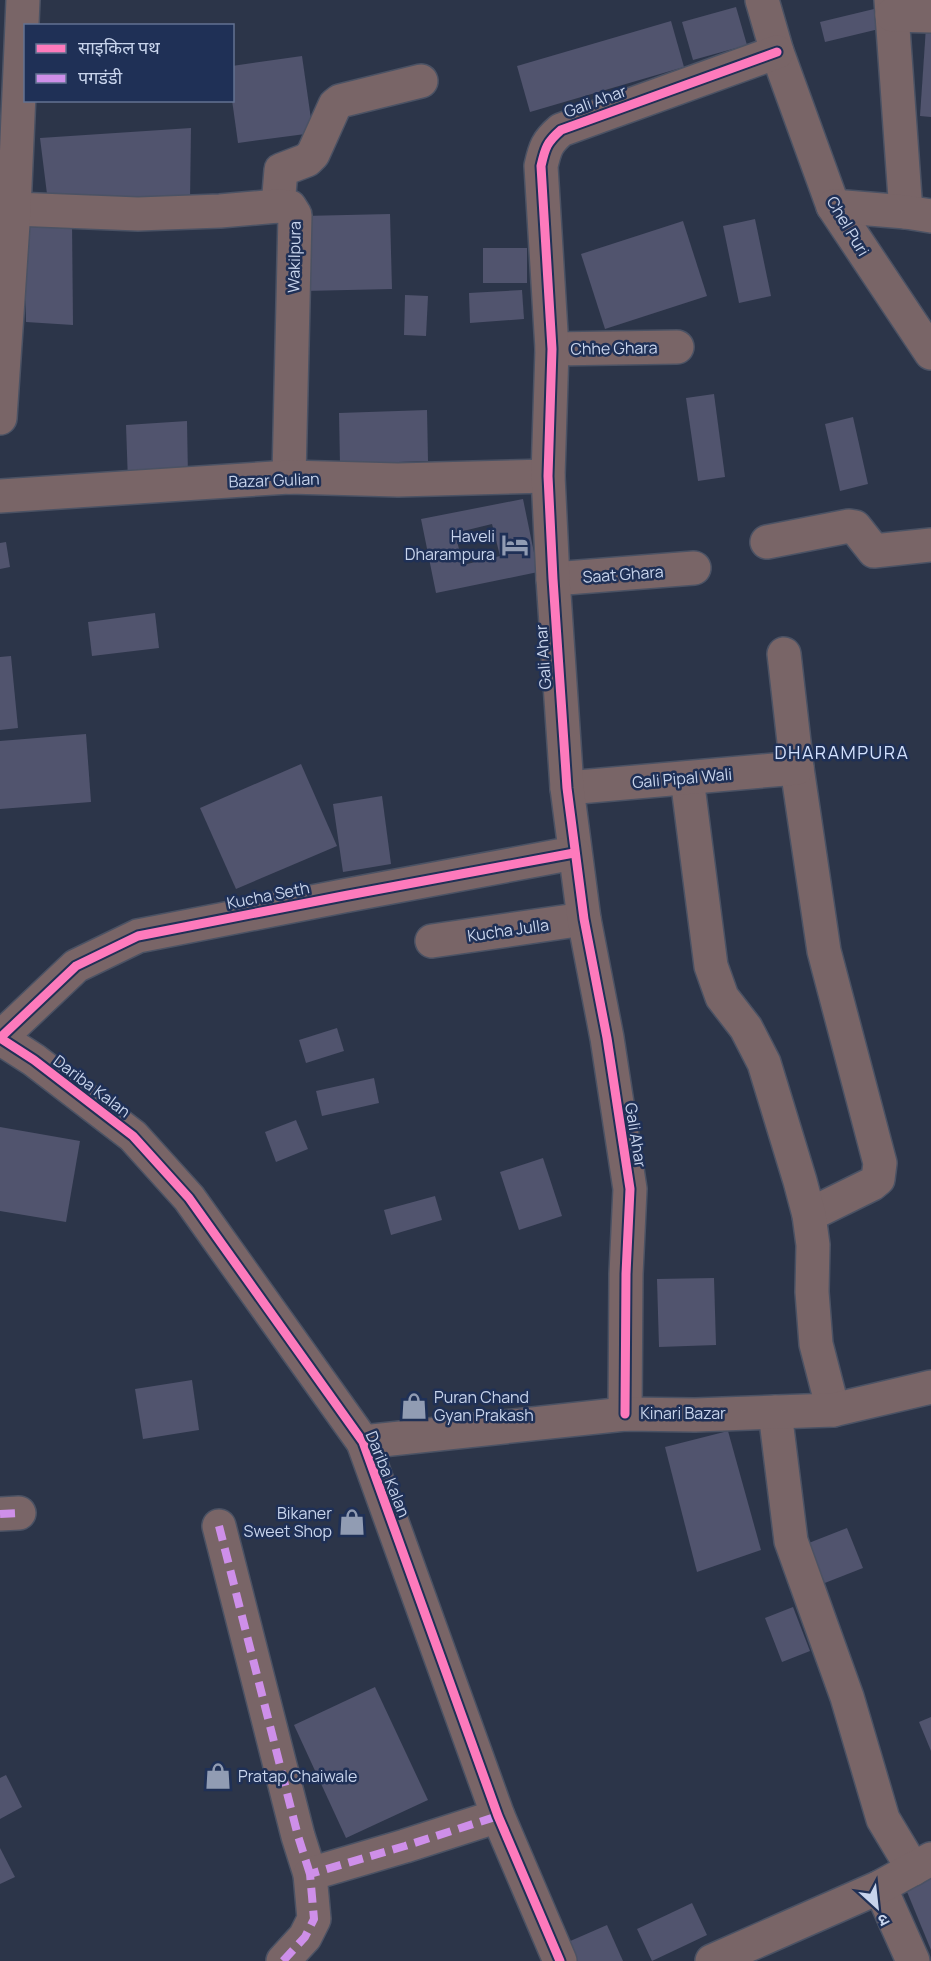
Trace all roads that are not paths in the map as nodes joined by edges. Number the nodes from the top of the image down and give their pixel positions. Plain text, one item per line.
1 (762, 0) edge
2 (892, 7) edge
3 (22, 11) edge
4 (931, 16) edge
5 (0, 49) edge
6 (777, 52) junction
7 (421, 81) dead end
8 (278, 206) junction
9 (833, 206) junction
10 (14, 209) junction
11 (919, 214) edge
12 (676, 347) dead end
13 (552, 349) junction
14 (931, 353) edge
15 (0, 418) edge
16 (548, 476) junction
17 (289, 477) junction
18 (0, 496) edge
19 (767, 542) dead end
20 (931, 545) edge
21 (694, 568) dead end
22 (553, 579) junction
23 (784, 654) dead end
24 (797, 768) junction
25 (687, 778) junction
26 (567, 789) junction
27 (574, 853) junction
28 (584, 919) junction
29 (432, 941) dead end
30 (0, 1038) edge
31 (809, 1215) junction
32 (927, 1398) edge
33 (833, 1410) junction
34 (776, 1412) junction
35 (625, 1414) junction
36 (363, 1442) junction
37 (219, 1526) dead end
38 (498, 1816) junction
39 (922, 1864) edge
40 (310, 1874) junction
41 (880, 1887) junction
42 (283, 1961) edge
43 (560, 1961) edge
44 (712, 1961) edge
45 (913, 1961) edge

1 - 6 street, Chel Puri
2 - 4 street
2 - 11 street
3 - 5 street
3 - 10 street
6 - 9 street, Chel Puri
6 - 13 street, Gali Ahar
7 - 8 street
8 - 10 street, Wakilpura
8 - 17 street, Wakilpura
9 - 11 street
9 - 14 street, Chel Puri
10 - 15 street
12 - 13 street, Chhe Ghara
13 - 16 street, Gali Ahar
16 - 17 street, Bazar Gulian
16 - 22 street, Gali Ahar
17 - 18 street, Bazar Gulian
19 - 20 street
21 - 22 street, Saat Ghara
22 - 26 street, Gali Ahar
23 - 24 street
24 - 25 street, Gali Pipal Wali
24 - 31 street
25 - 26 street, Gali Pipal Wali
25 - 31 street
26 - 27 street, Gali Ahar
27 - 28 street, Gali Ahar
27 - 30 street, Kucha Seth
28 - 29 street, Kucha Julla
28 - 35 street, Gali Ahar
30 - 36 street, Dariba Kalan
31 - 33 street
32 - 33 street, Kinari Bazar
33 - 34 street, Kinari Bazar
34 - 35 street, Kinari Bazar
34 - 39 street
35 - 36 street, Kinari Bazar
36 - 38 street, Dariba Kalan
37 - 40 street
38 - 40 street
38 - 43 street, Dariba Kalan
39 - 41 street
40 - 42 street
41 - 44 street
41 - 45 street

